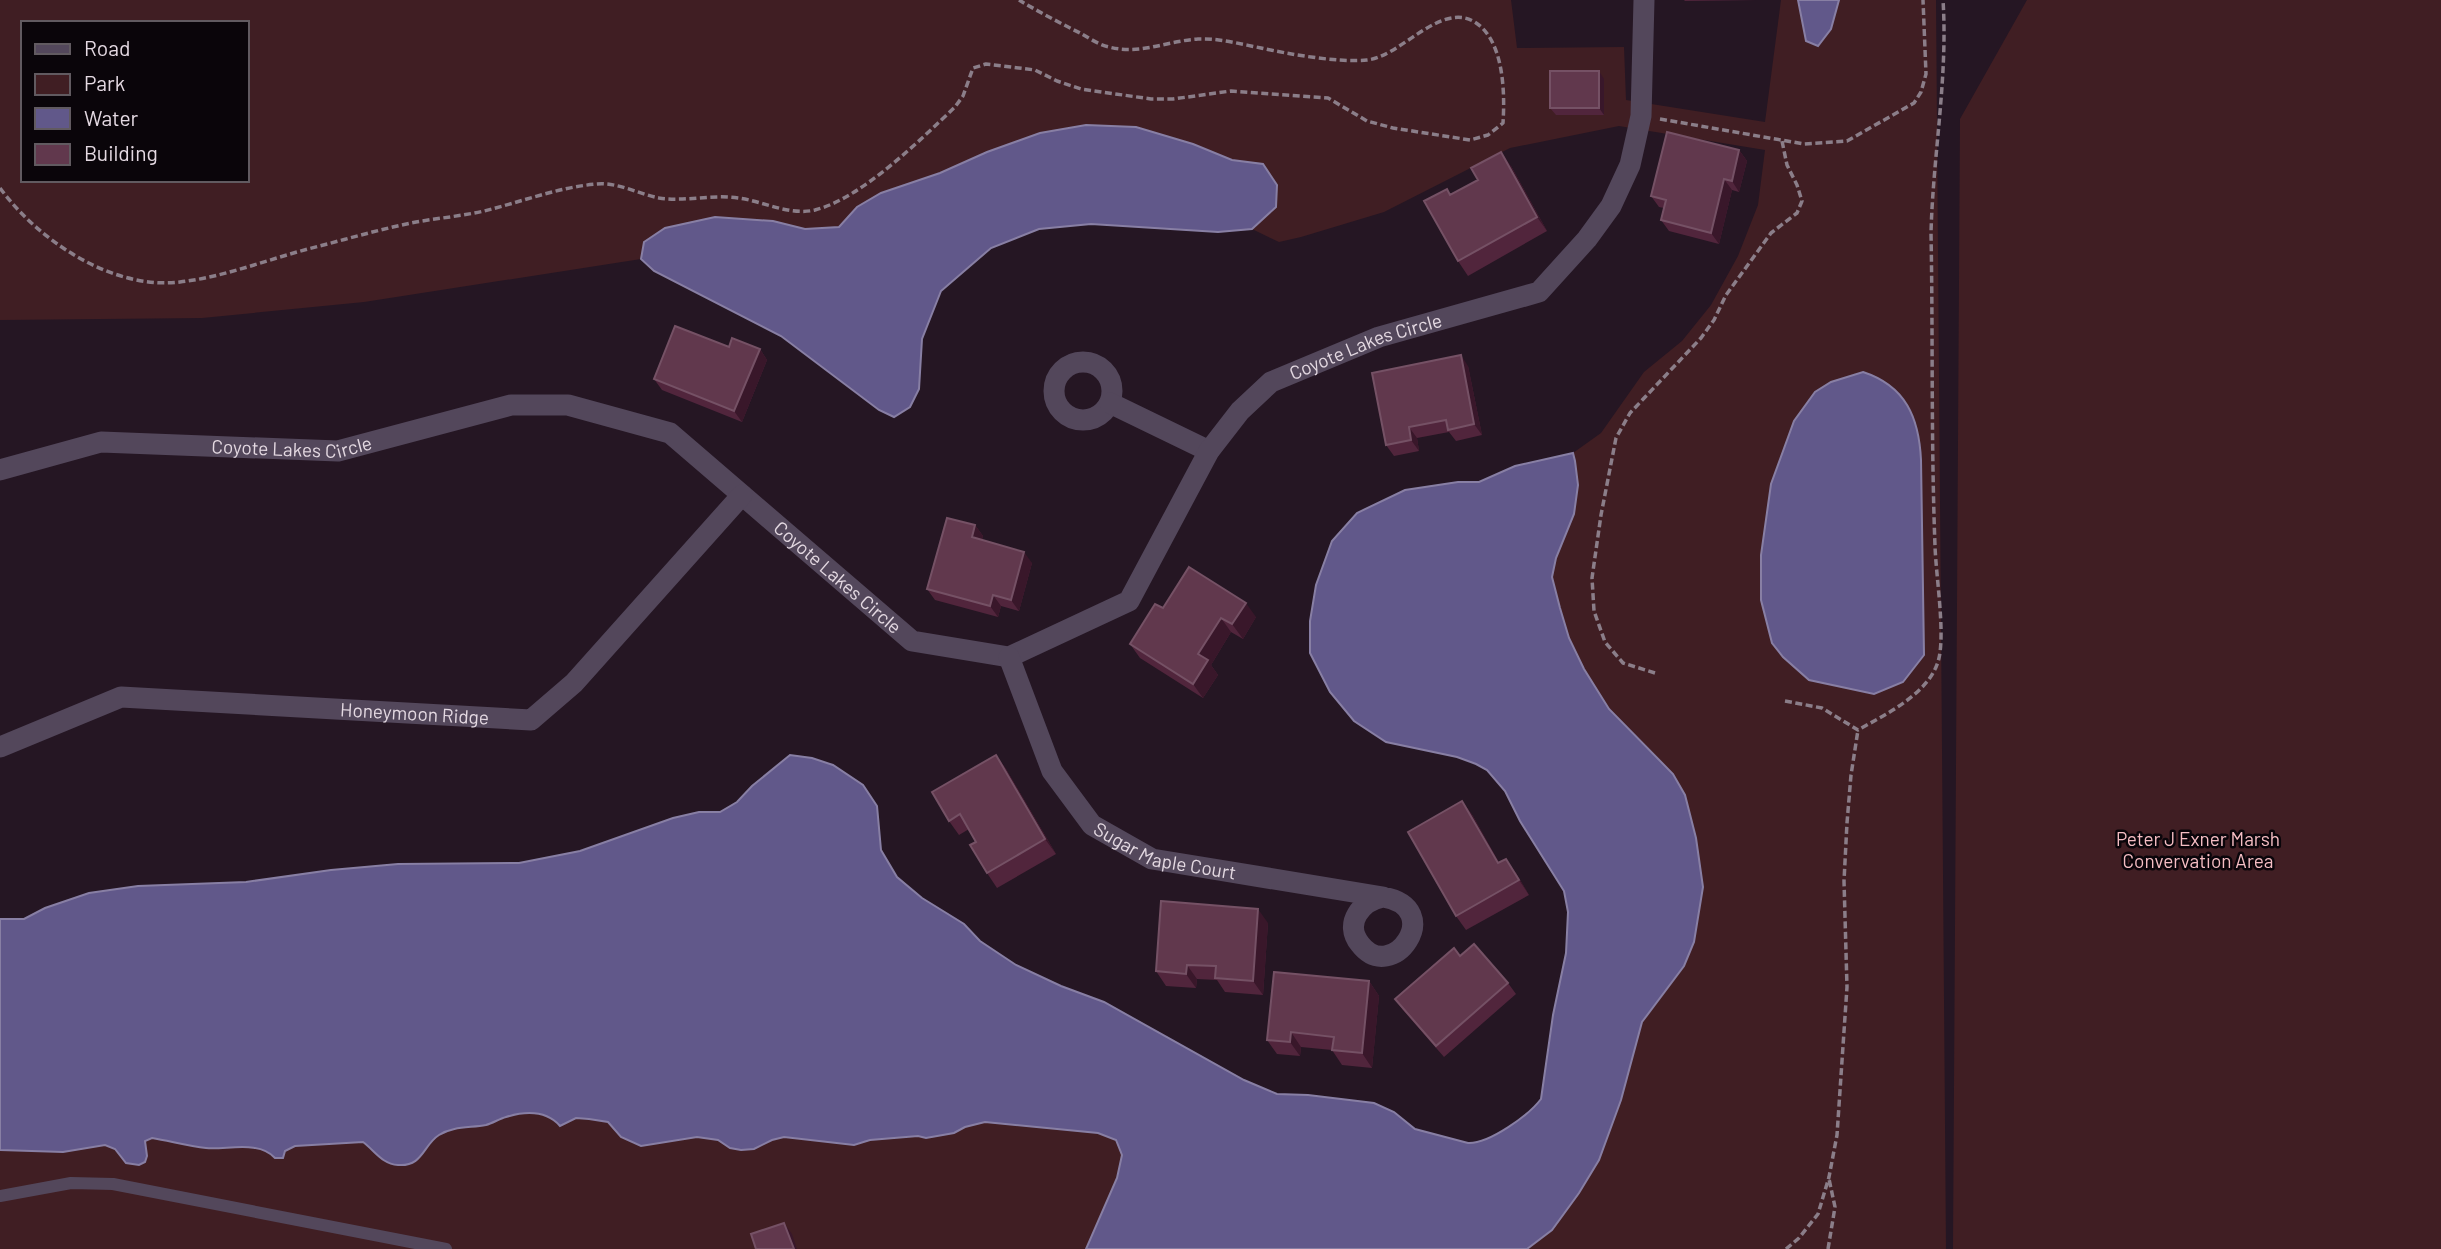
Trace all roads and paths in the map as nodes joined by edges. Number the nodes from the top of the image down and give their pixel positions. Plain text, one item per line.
1 (1019, 0) edge
2 (1644, 0) edge
3 (1923, 0) edge
4 (1943, 0) edge
5 (1654, 118) dead end
6 (1782, 141) junction
7 (0, 188) edge
8 (1111, 403) dead end
9 (1209, 450) junction
10 (0, 470) edge
11 (741, 495) junction
12 (1009, 657) junction
13 (1655, 673) dead end
14 (1785, 701) dead end
15 (1858, 730) junction
16 (0, 747) edge
17 (1383, 897) dead end
18 (1829, 1177) junction
19 (0, 1196) edge
20 (446, 1249) edge
21 (1786, 1249) edge
22 (1828, 1249) edge

1 - 7 path
2 - 9 street, Coyote Lakes Circle
3 - 6 path
4 - 15 path
5 - 6 path
6 - 13 path
8 - 9 street
9 - 12 street, Coyote Lakes Circle
10 - 11 street, Coyote Lakes Circle
11 - 12 street, Coyote Lakes Circle
11 - 16 street, Honeymoon Ridge
12 - 17 street, Sugar Maple Court
14 - 15 path
15 - 18 path
18 - 21 path
18 - 22 path
19 - 20 lane

